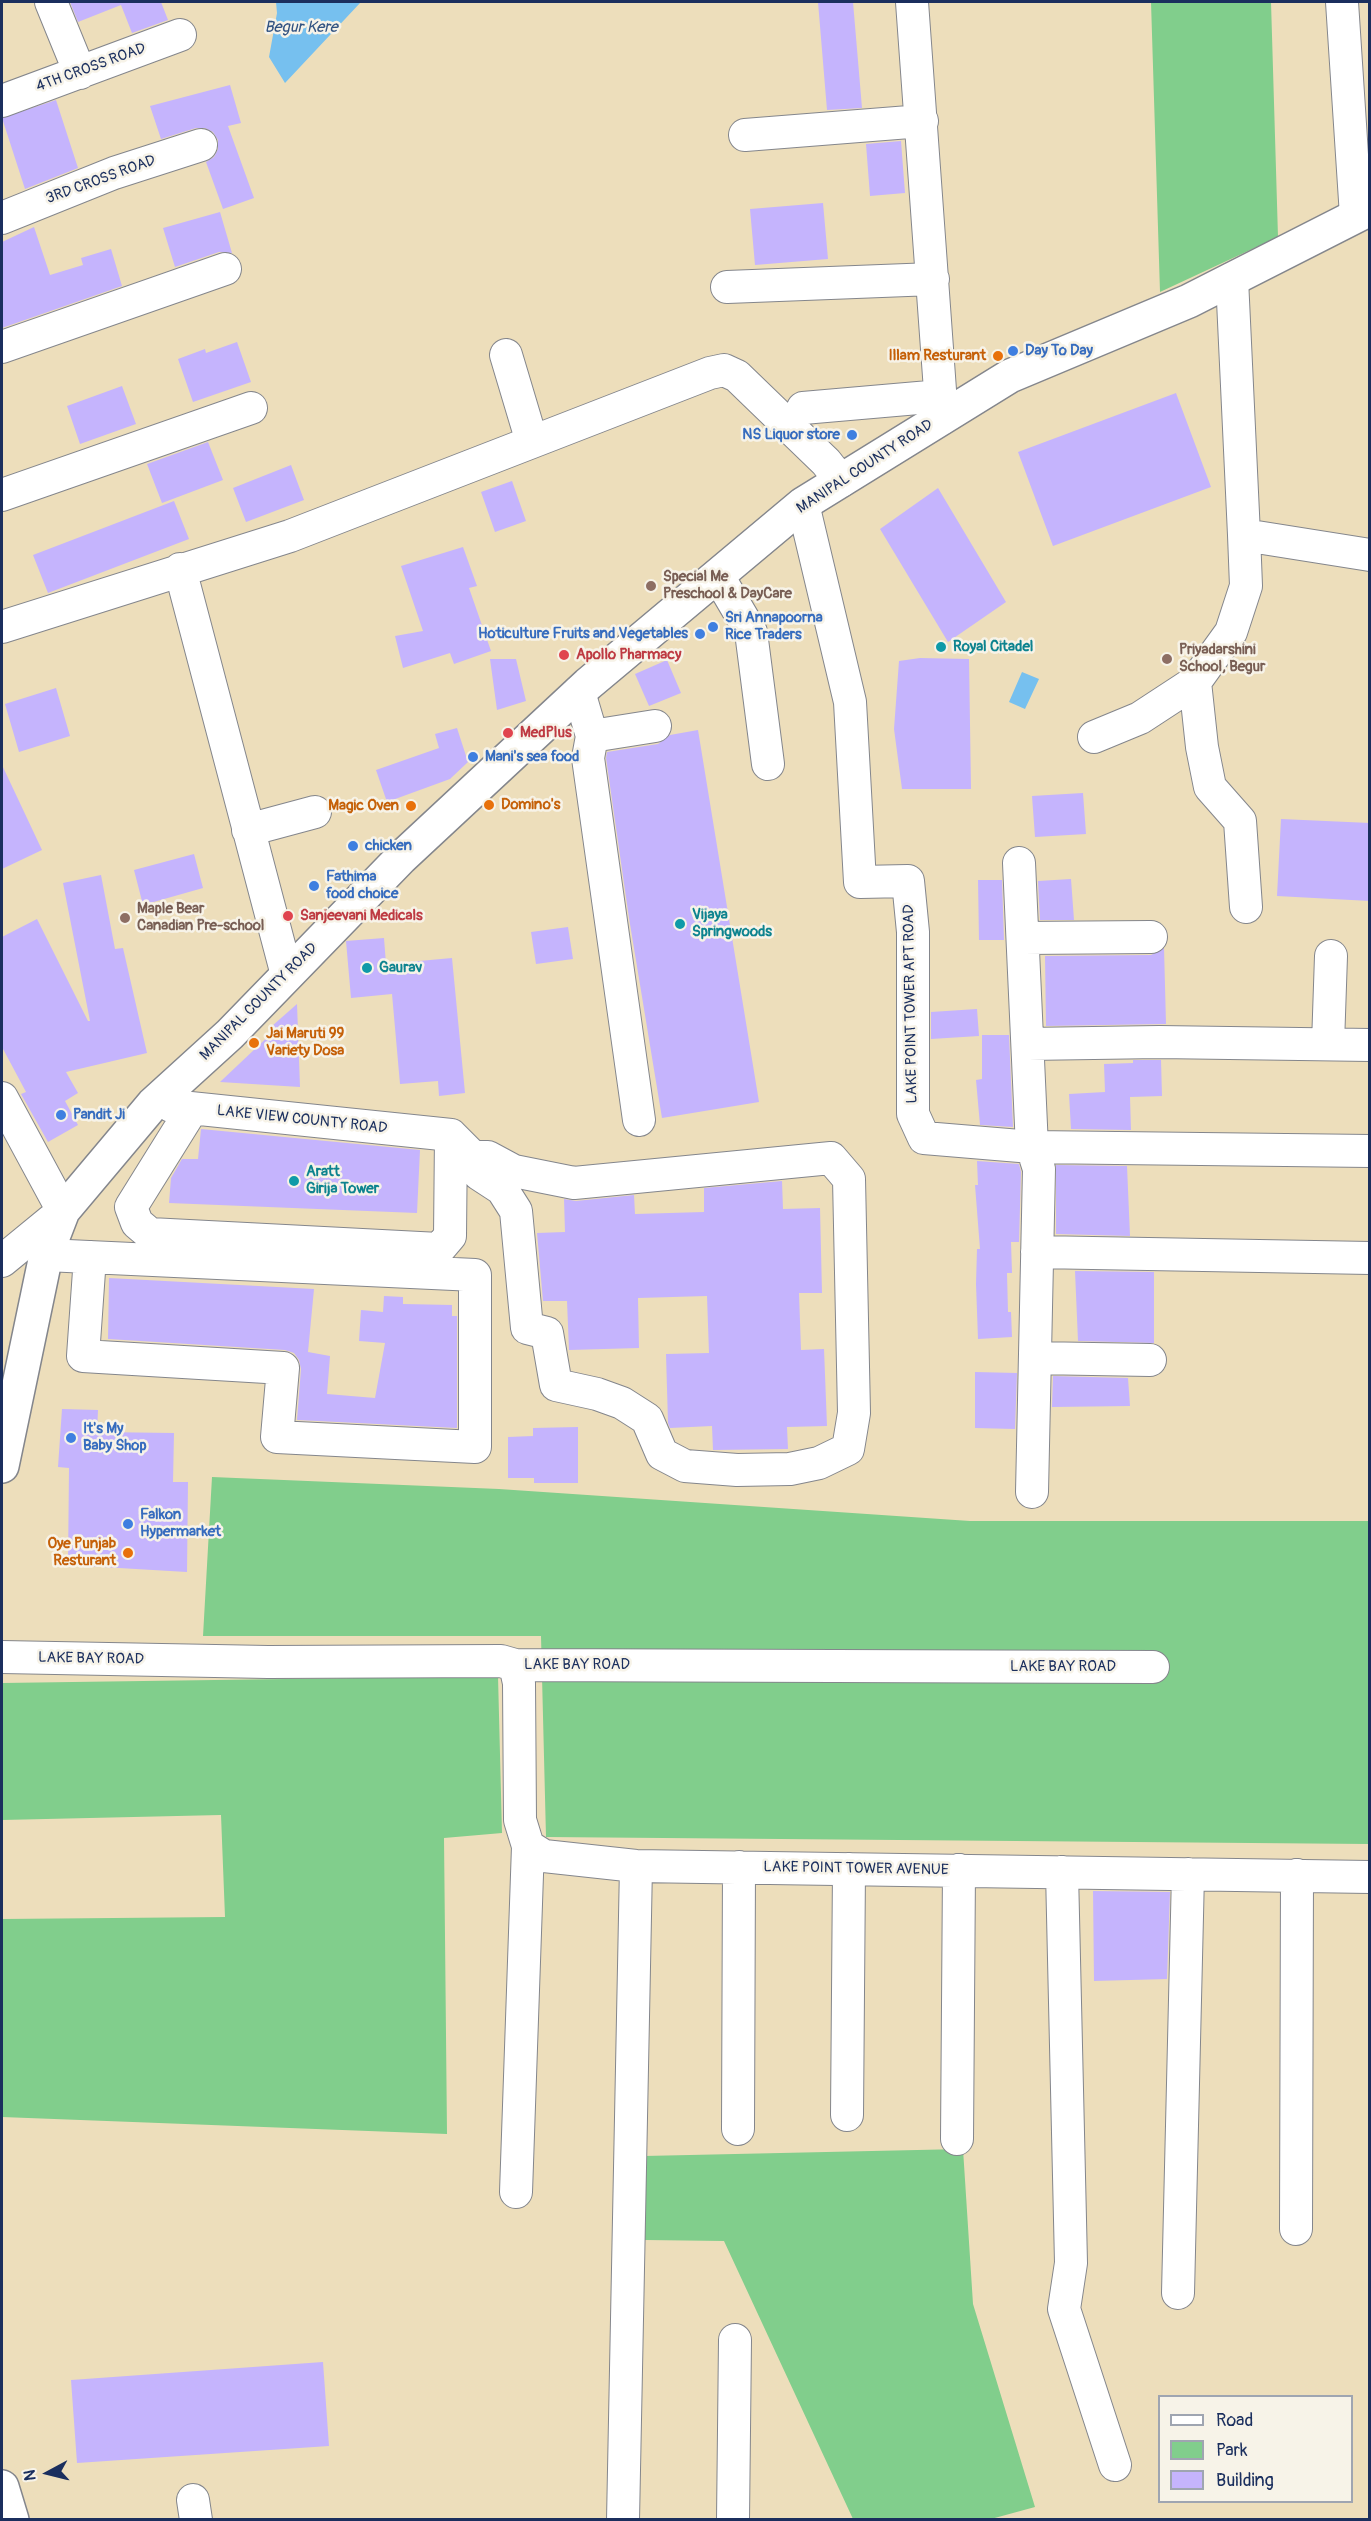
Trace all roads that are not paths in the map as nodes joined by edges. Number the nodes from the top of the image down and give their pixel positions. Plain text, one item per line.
1 (51, 2) edge
2 (912, 2) edge
3 (1342, 2) edge
4 (180, 35) dead end
5 (80, 73) junction
6 (2, 101) edge
7 (922, 121) junction
8 (745, 135) dead end
9 (201, 145) dead end
10 (1363, 213) edge
11 (2, 218) edge
12 (225, 269) dead end
13 (933, 279) junction
14 (1232, 279) junction
15 (726, 287) dead end
16 (2, 347) edge
17 (506, 355) dead end
18 (942, 407) junction
19 (251, 408) dead end
20 (803, 408) dead end
21 (532, 442) junction
22 (841, 481) junction
23 (2, 495) edge
24 (803, 504) junction
25 (1244, 535) junction
26 (1370, 555) edge
27 (180, 569) junction
28 (718, 576) junction
29 (2, 627) edge
30 (1195, 682) junction
31 (574, 697) junction
32 (655, 726) dead end
33 (1094, 737) dead end
34 (590, 747) junction
35 (768, 764) dead end
36 (315, 812) dead end
37 (248, 830) junction
38 (1019, 863) dead end
39 (1246, 907) dead end
40 (1151, 937) dead end
41 (1023, 938) junction
42 (1332, 956) dead end
43 (287, 975) junction
44 (1028, 1044) junction
45 (1328, 1044) junction
46 (1370, 1045) edge
47 (2, 1098) edge
48 (153, 1104) junction
49 (192, 1109) junction
50 (639, 1120) dead end
51 (451, 1135) junction
52 (1032, 1147) junction
53 (1370, 1151) edge
54 (508, 1180) junction
55 (63, 1210) junction
56 (1037, 1252) junction
57 (46, 1255) junction
58 (90, 1257) junction
59 (1370, 1258) edge
60 (2, 1262) edge
61 (1035, 1358) junction
62 (1150, 1360) dead end
63 (2, 1466) edge
64 (1032, 1492) dead end
65 (2, 1657) edge
66 (515, 1665) junction
67 (1153, 1667) dead end
68 (528, 1846) junction
69 (636, 1866) junction
70 (739, 1867) junction
71 (849, 1869) junction
72 (959, 1870) junction
73 (1062, 1872) junction
74 (1188, 1874) junction
75 (1297, 1875) junction
76 (1370, 1876) edge
77 (848, 2115) dead end
78 (738, 2128) dead end
79 (957, 2139) dead end
80 (516, 2192) dead end
81 (1296, 2229) dead end
82 (1178, 2294) dead end
83 (735, 2340) dead end
84 (1115, 2465) dead end
85 (2, 2487) edge
86 (12, 2520) edge
87 (623, 2520) edge
88 (733, 2520) edge

1 - 5 street
2 - 7 street
3 - 10 street
4 - 5 street, 4TH CROSS ROAD
5 - 6 street, 4TH CROSS ROAD
7 - 8 street
7 - 13 street
9 - 11 street, 3RD CROSS ROAD
10 - 14 main road, MANIPAL COUNTY ROAD
12 - 16 street
13 - 15 street
13 - 18 street
14 - 18 main road, MANIPAL COUNTY ROAD
14 - 25 street
17 - 21 street
18 - 20 street
18 - 22 main road, MANIPAL COUNTY ROAD
19 - 23 street
21 - 22 street
21 - 27 street
22 - 24 main road, MANIPAL COUNTY ROAD
24 - 28 main road, MANIPAL COUNTY ROAD
24 - 52 street, LAKE POINT TOWER APT ROAD
25 - 26 street
25 - 30 street
27 - 29 street
27 - 37 street
28 - 31 main road, MANIPAL COUNTY ROAD
28 - 35 street
30 - 33 street
30 - 39 street
31 - 34 street
31 - 43 main road, MANIPAL COUNTY ROAD
32 - 34 street
34 - 50 street
36 - 37 street
37 - 43 street
38 - 41 street
40 - 41 street
41 - 44 street
42 - 45 street
43 - 48 main road, MANIPAL COUNTY ROAD
44 - 45 street
44 - 52 street
45 - 46 street
47 - 55 street
48 - 49 street, LAKE VIEW COUNTY ROAD
48 - 55 main road, MANIPAL COUNTY ROAD
49 - 51 street, LAKE VIEW COUNTY ROAD
49 - 51 street
51 - 54 street
52 - 53 street
52 - 56 street
54 - 54 street
55 - 57 main road, MANIPAL COUNTY ROAD
55 - 60 street
56 - 59 street
56 - 61 street
57 - 58 street
57 - 63 main road, MANIPAL COUNTY ROAD
58 - 58 street
61 - 62 street
61 - 64 street
65 - 66 street, LAKE BAY ROAD
66 - 67 street, LAKE BAY ROAD
66 - 68 street
68 - 69 street, LAKE POINT TOWER AVENUE
68 - 80 street
69 - 70 street, LAKE POINT TOWER AVENUE
69 - 87 street
70 - 71 street, LAKE POINT TOWER AVENUE
70 - 78 street
71 - 72 street, LAKE POINT TOWER AVENUE
71 - 77 street
72 - 73 street, LAKE POINT TOWER AVENUE
72 - 79 street
73 - 74 street, LAKE POINT TOWER AVENUE
73 - 84 street
74 - 75 street, LAKE POINT TOWER AVENUE
74 - 82 street
75 - 76 street, LAKE POINT TOWER AVENUE
75 - 81 street
83 - 88 street
85 - 86 main road

